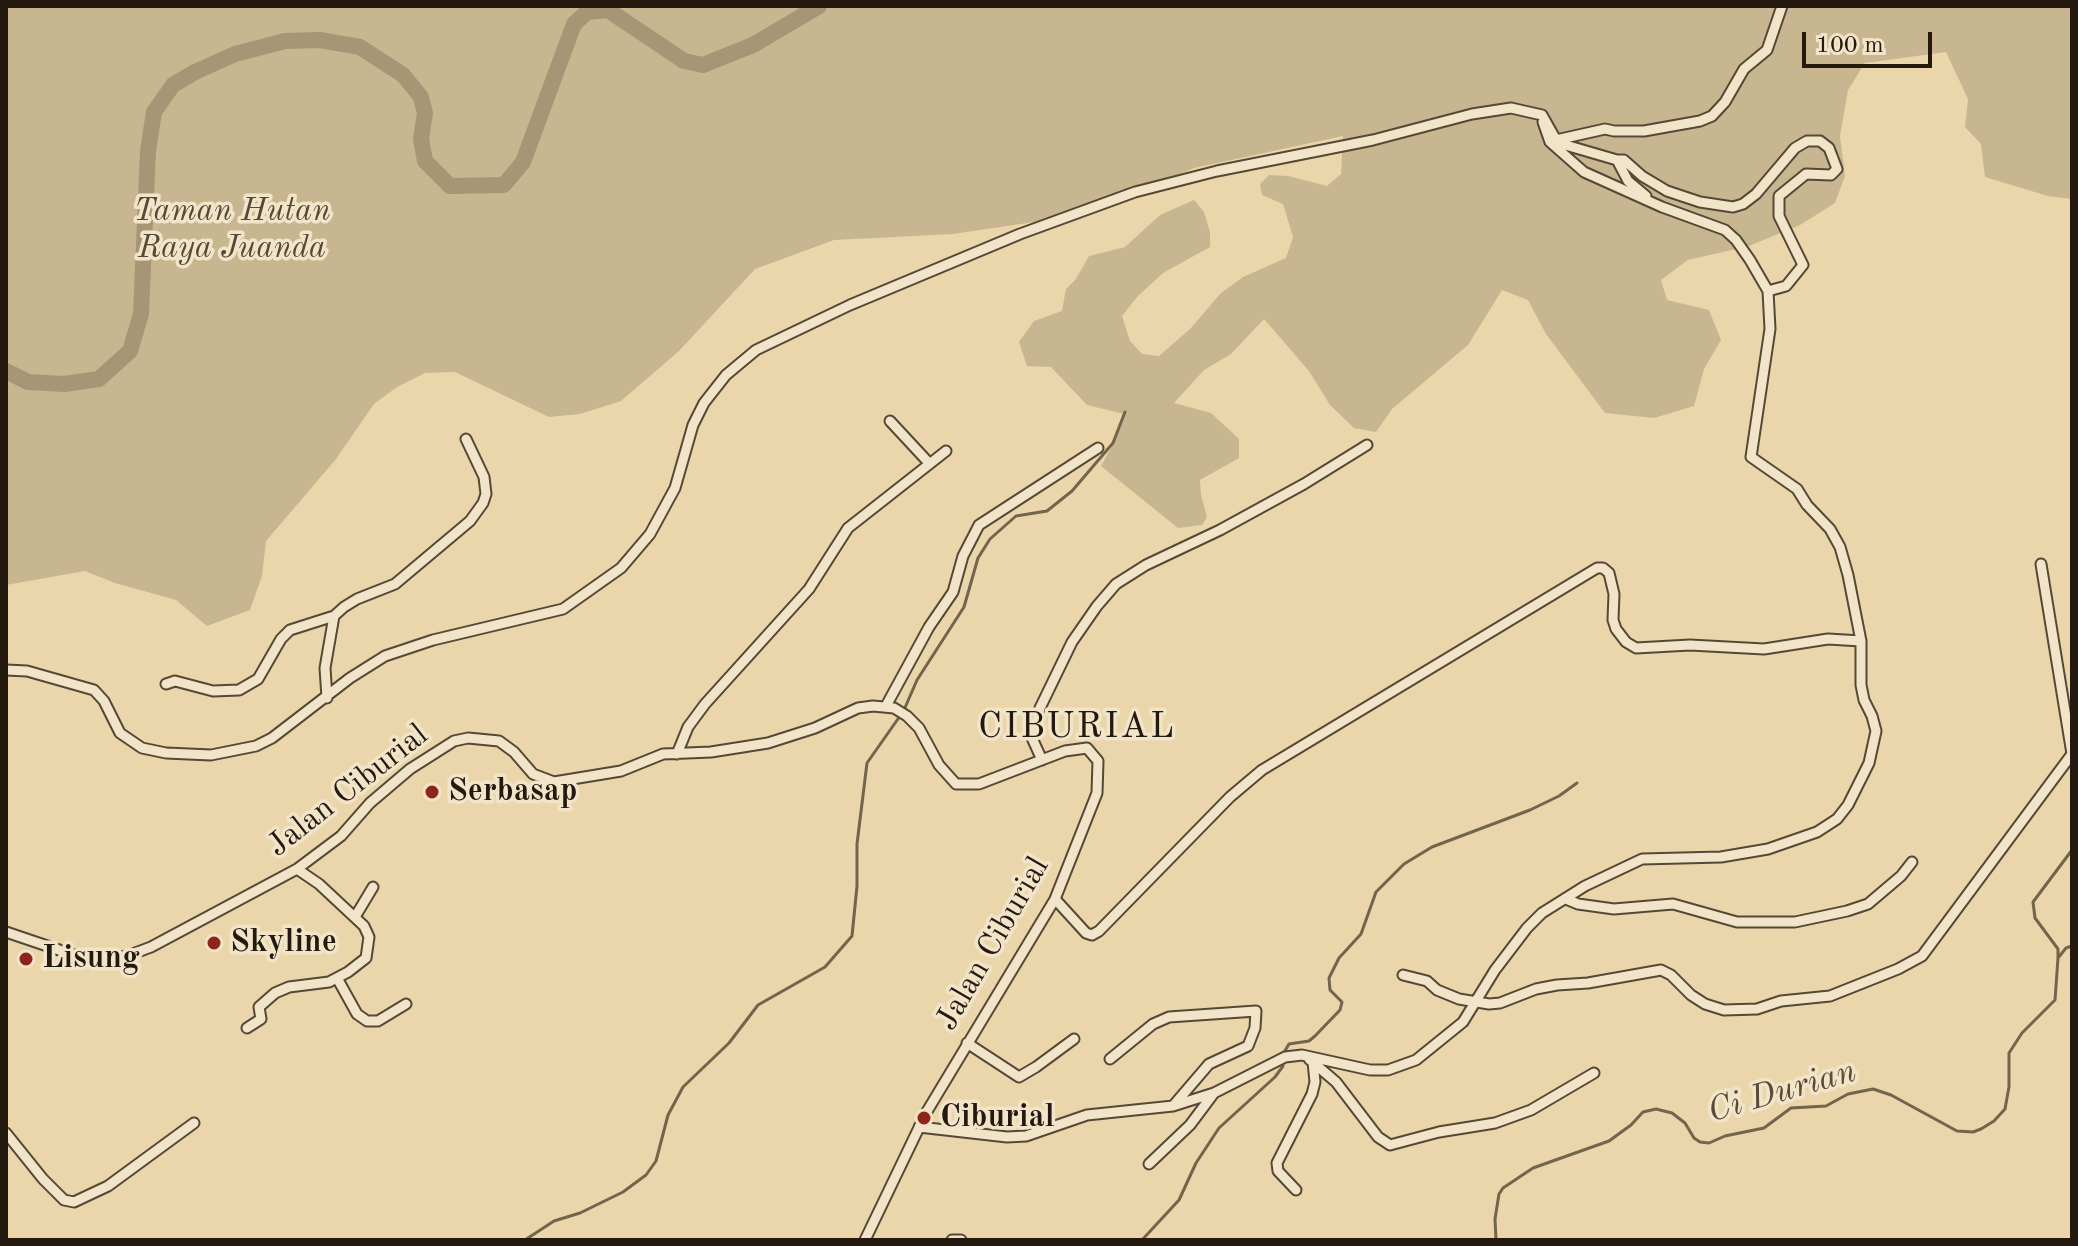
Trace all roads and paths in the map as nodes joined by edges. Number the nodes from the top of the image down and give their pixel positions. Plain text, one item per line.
1 (1782, 6) edge
2 (1542, 115) junction
3 (1556, 140) junction
4 (1617, 160) junction
5 (1655, 204) junction
6 (1768, 291) junction
7 (890, 421) dead end
8 (466, 439) dead end
9 (1367, 445) dead end
10 (1098, 448) dead end
11 (946, 451) dead end
12 (929, 463) junction
13 (2041, 564) dead end
14 (334, 616) junction
15 (1861, 641) junction
16 (6, 670) edge
17 (166, 684) dead end
18 (327, 698) junction
19 (886, 706) junction
20 (677, 754) junction
21 (1042, 760) junction
22 (1912, 862) dead end
23 (297, 869) junction
24 (373, 887) dead end
25 (1055, 899) junction
26 (1566, 899) junction
27 (355, 917) junction
28 (6, 932) edge
29 (1403, 975) dead end
30 (337, 978) junction
31 (1475, 1003) junction
32 (406, 1004) dead end
33 (247, 1028) dead end
34 (1074, 1039) dead end
35 (967, 1043) junction
36 (1302, 1055) junction
37 (1110, 1059) dead end
38 (1313, 1062) junction
39 (1594, 1073) dead end
40 (1214, 1093) junction
41 (1173, 1106) junction
42 (194, 1123) dead end
43 (919, 1127) junction
44 (6, 1133) edge
45 (1149, 1164) dead end
46 (1296, 1190) dead end
47 (865, 1240) edge
48 (952, 1240) edge
49 (961, 1240) edge

1 - 3 street
2 - 3 street
2 - 5 street
2 - 18 street
3 - 4 street
4 - 5 street
4 - 6 street
5 - 6 street
6 - 15 street
7 - 12 street
8 - 14 street
9 - 21 street
10 - 19 street
11 - 12 street
12 - 20 street
13 - 31 street
14 - 17 street
14 - 18 street
15 - 25 street
15 - 26 street
16 - 18 street
19 - 20 street, Jalan Ciburial
19 - 21 street, Jalan Ciburial
20 - 23 street, Jalan Ciburial
21 - 25 street, Jalan Ciburial
22 - 26 street
23 - 27 street
23 - 28 street, Jalan Ciburial
24 - 27 street
25 - 35 street, Jalan Ciburial
26 - 31 street
27 - 30 street
29 - 31 street
30 - 32 street
30 - 33 street
31 - 36 street
34 - 35 street
35 - 43 street, Jalan Ciburial
36 - 38 street
36 - 40 street
37 - 41 street
38 - 39 street
38 - 46 street
40 - 41 street
40 - 45 street
41 - 43 street
42 - 44 street
43 - 47 street, Jalan Ciburial
48 - 49 street

